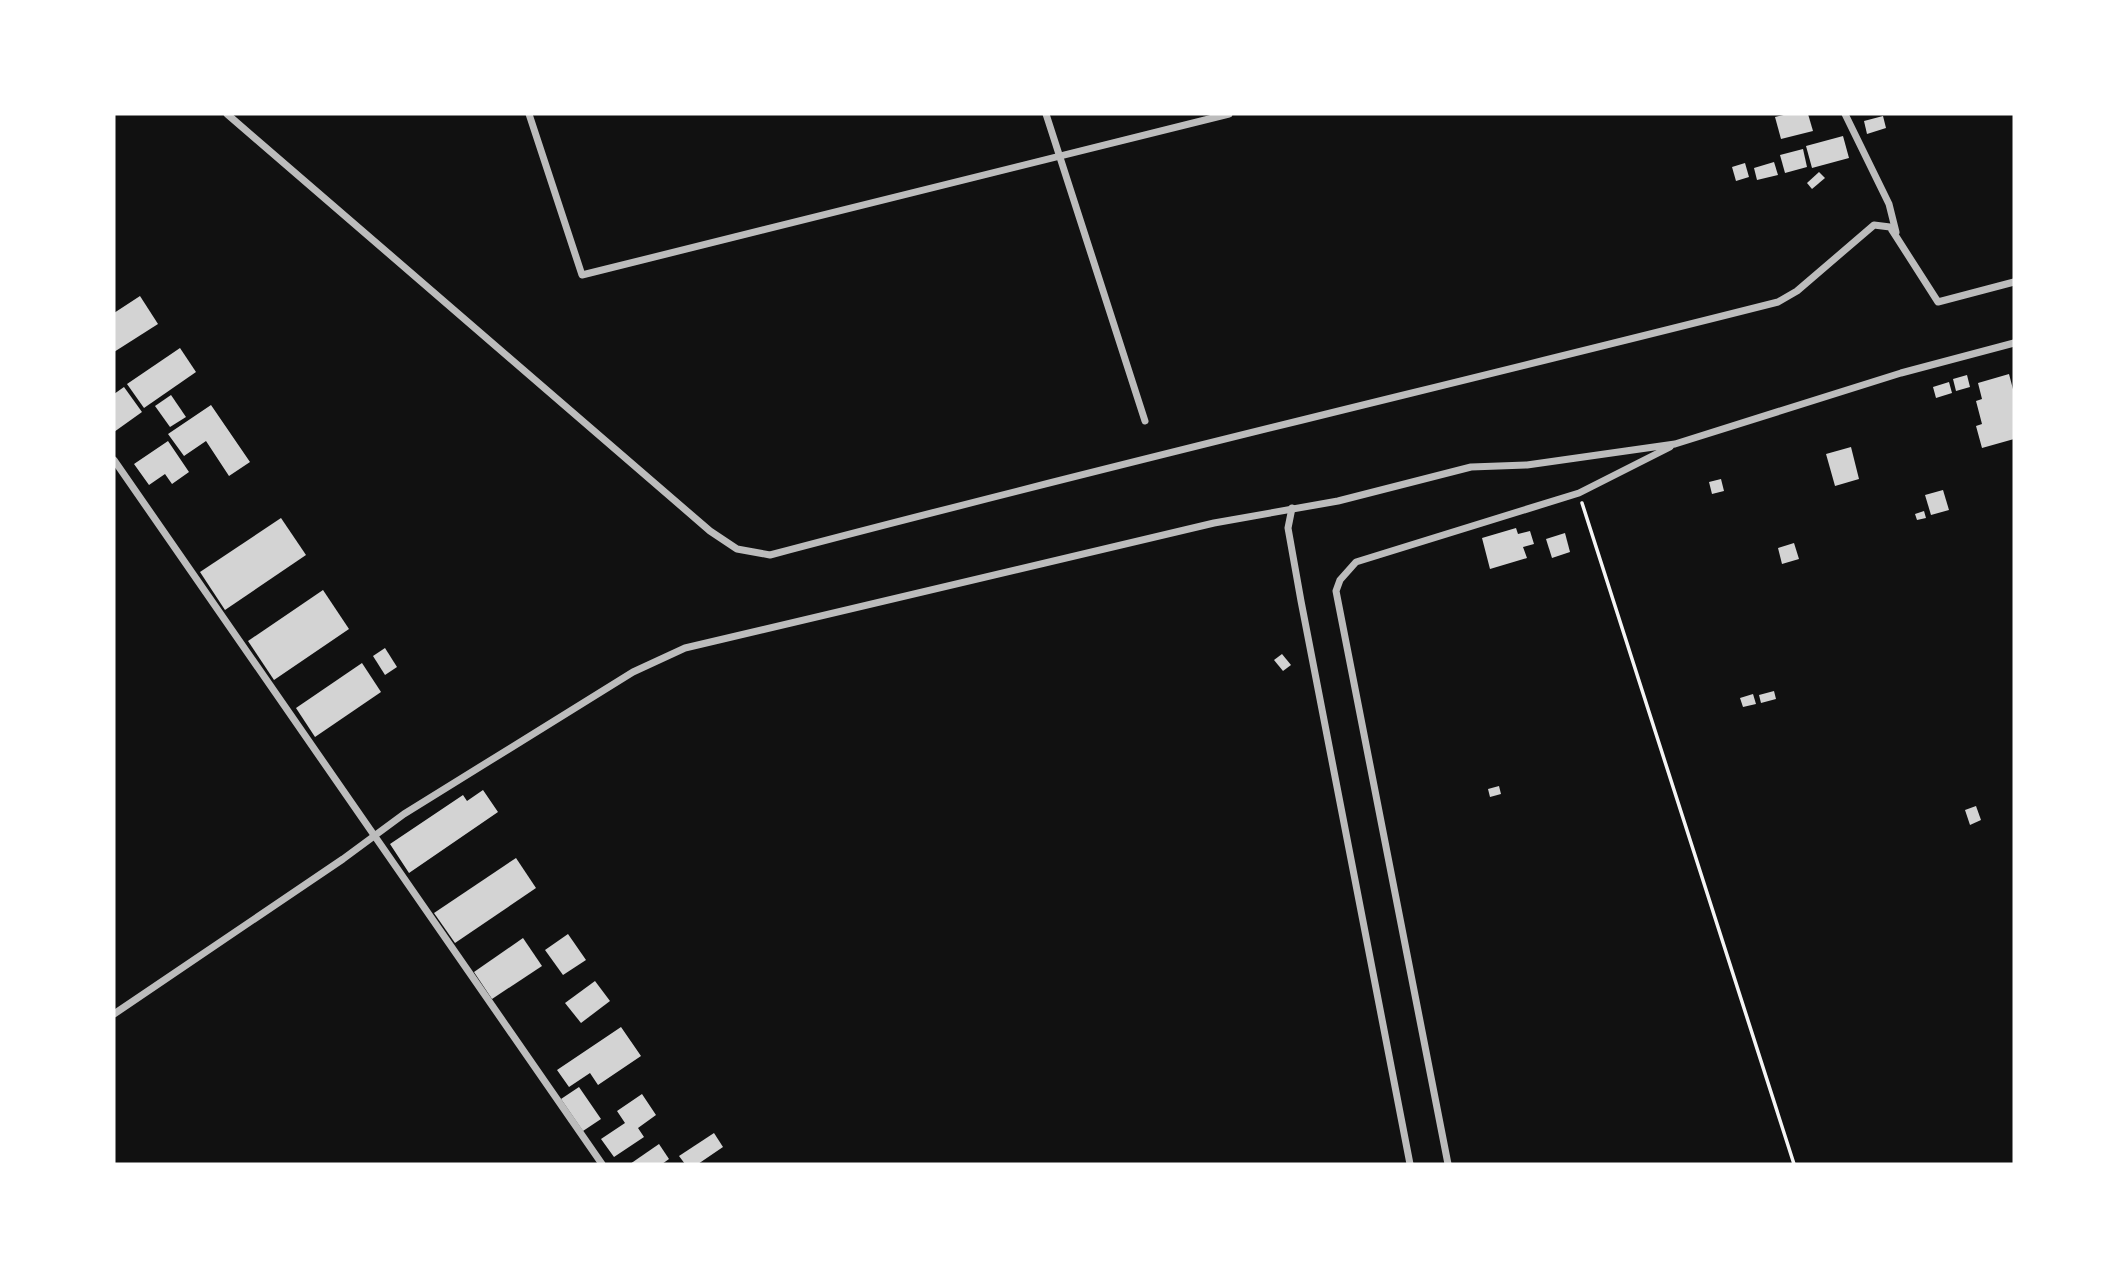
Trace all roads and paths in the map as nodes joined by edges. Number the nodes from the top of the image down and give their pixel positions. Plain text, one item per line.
1 (227, 114) edge
2 (529, 114) edge
3 (1046, 114) edge
4 (1229, 114) edge
5 (1845, 114) edge
6 (1060, 158) junction
7 (1897, 236) junction
8 (2014, 282) edge
9 (2014, 343) edge
10 (1145, 421) dead end
11 (1675, 444) junction
12 (114, 460) edge
13 (1579, 493) junction
14 (1292, 509) junction
15 (373, 834) junction
16 (114, 1014) edge
17 (602, 1164) edge
18 (1410, 1164) edge
19 (1448, 1164) edge
20 (1794, 1164) edge

1 - 7 street
2 - 6 street
3 - 6 street
4 - 6 street
5 - 7 street
6 - 10 street
7 - 8 street
9 - 11 street
11 - 13 street
11 - 14 street
12 - 15 street
13 - 19 street
13 - 20 path
14 - 15 street
14 - 18 street
15 - 16 street
15 - 17 street

